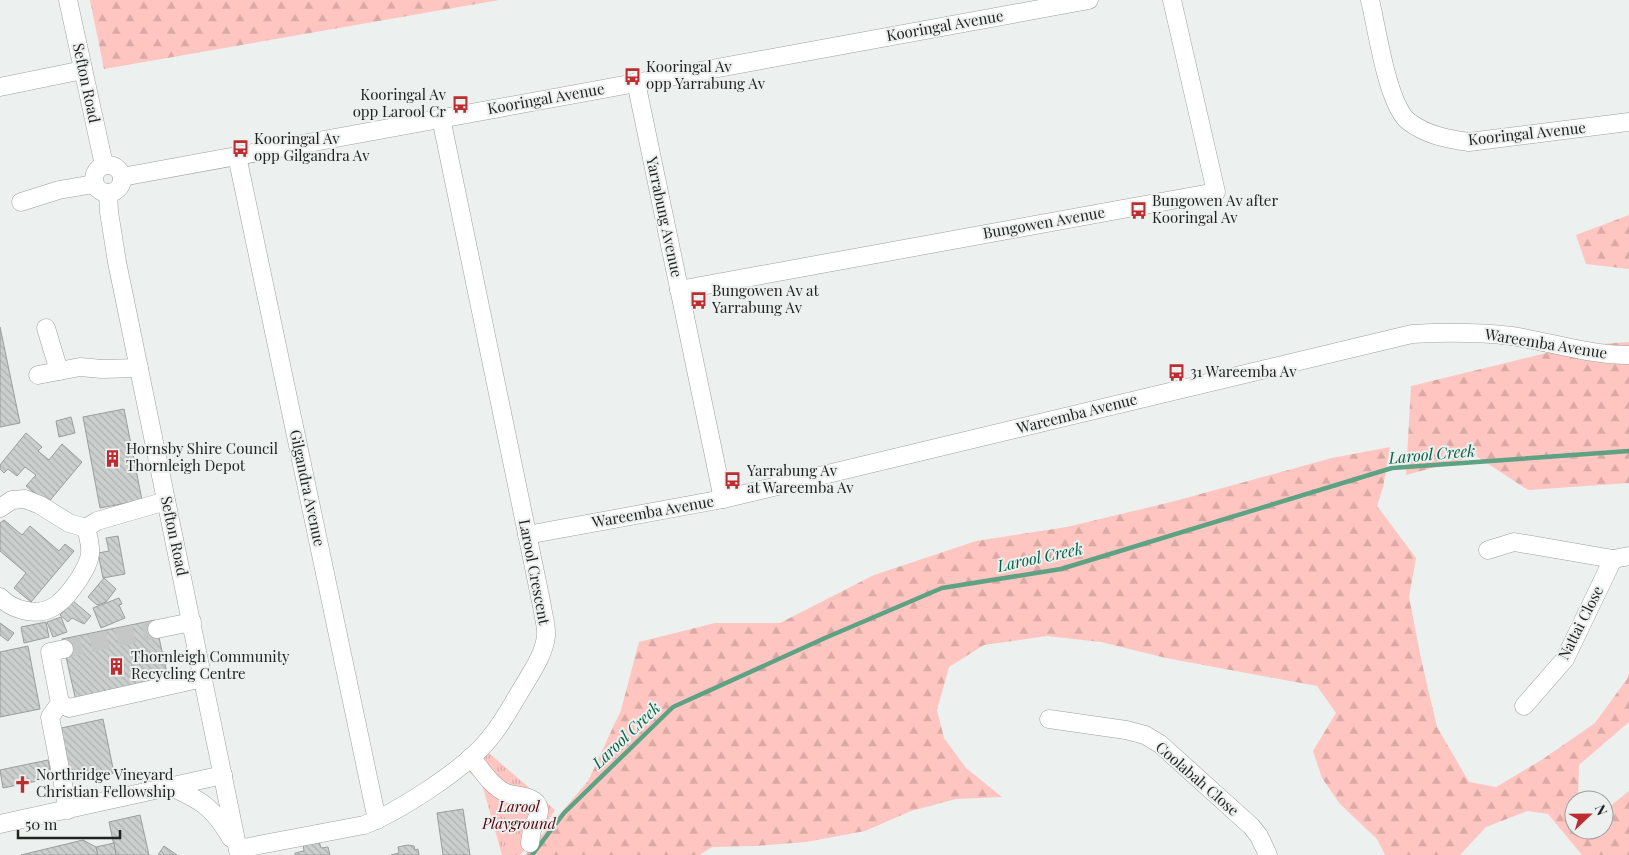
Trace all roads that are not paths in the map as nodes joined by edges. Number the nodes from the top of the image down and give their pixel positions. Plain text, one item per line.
1 (68, 0) edge
2 (1089, 0) edge
3 (1172, 0) edge
4 (1370, 0) edge
5 (83, 70) junction
6 (636, 82) junction
7 (0, 87) edge
8 (441, 118) junction
9 (1629, 122) edge
10 (237, 156) junction
11 (104, 165) junction
12 (122, 177) junction
13 (101, 189) junction
14 (21, 202) dead end
15 (679, 290) junction
16 (46, 328) dead end
17 (1629, 355) edge
18 (138, 368) junction
19 (59, 371) junction
20 (38, 375) dead end
21 (723, 499) junction
22 (166, 501) junction
23 (0, 508) edge
24 (86, 528) junction
25 (527, 535) junction
26 (1488, 550) dead end
27 (1621, 558) edge
28 (0, 597) edge
29 (192, 622) junction
30 (157, 629) tunnel mouth
31 (64, 649) tunnel mouth
32 (203, 678) junction
33 (60, 703) junction
34 (1524, 706) dead end
35 (1049, 720) dead end
36 (471, 757) junction
37 (223, 775) junction
38 (169, 786) junction
39 (68, 810) junction
40 (377, 820) junction
41 (0, 824) edge
42 (530, 843) dead end
43 (239, 852) edge
44 (1268, 855) edge

1 - 5 street, Sefton Road
2 - 6 street, Kooringal Avenue
3 - 15 street, Bungowen Avenue
4 - 9 street, Kooringal Avenue
5 - 7 street
5 - 11 street, Sefton Road
6 - 8 street, Kooringal Avenue
6 - 15 street, Yarrabung Avenue
8 - 10 street, Kooringal Avenue
8 - 25 street, Larool Crescent
10 - 12 street, Kooringal Avenue
10 - 40 street, Gilgandra Avenue
11 - 12 street
11 - 13 street
12 - 13 street
13 - 14 street
13 - 18 street, Sefton Road
15 - 21 street, Yarrabung Avenue
16 - 19 street
17 - 21 street, Wareemba Avenue
18 - 19 street
18 - 22 street, Sefton Road
19 - 20 street
21 - 25 street, Wareemba Avenue
22 - 24 street
22 - 29 street, Sefton Road
23 - 24 street
24 - 28 street
25 - 36 street, Larool Crescent
26 - 27 street
27 - 34 street, Nattai Close
29 - 30 street
29 - 32 street, Sefton Road
31 - 33 street
32 - 33 street
32 - 37 street, Sefton Road
33 - 39 street
35 - 44 street, Coolabah Close
36 - 40 street, Larool Crescent
36 - 42 street
37 - 38 street
37 - 43 street, Sefton Road
38 - 39 street
38 - 43 street
39 - 41 street
40 - 43 street, Larool Crescent

